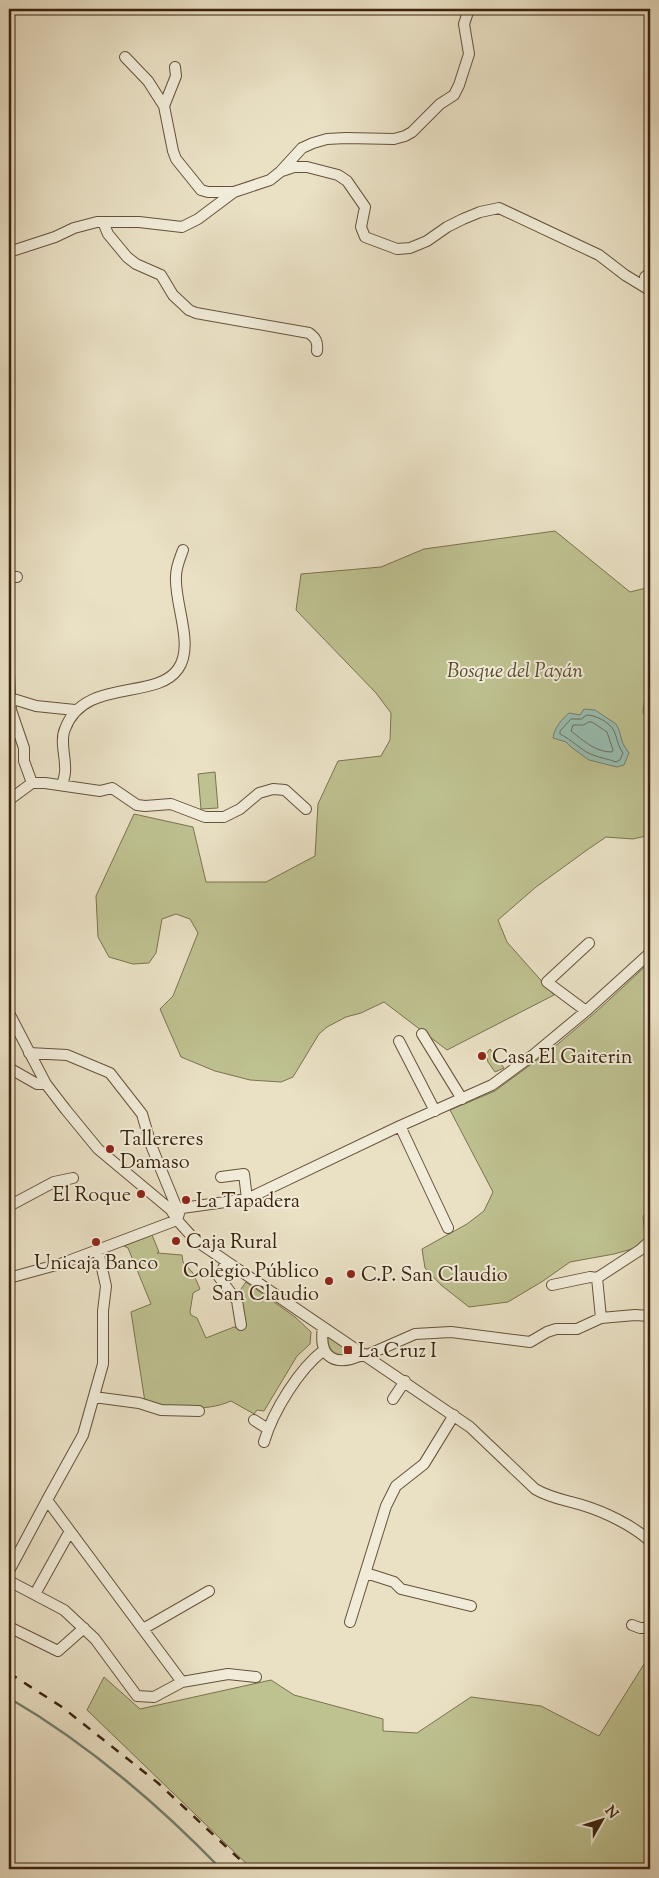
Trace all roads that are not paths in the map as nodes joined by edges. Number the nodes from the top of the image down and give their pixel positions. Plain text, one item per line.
1 (468, 9) edge
2 (125, 57) dead end
3 (175, 67) dead end
4 (164, 106) junction
5 (280, 172) junction
6 (234, 192) junction
7 (103, 222) junction
8 (9, 252) edge
9 (650, 273) edge
10 (649, 291) edge
11 (317, 351) dead end
12 (183, 550) dead end
13 (9, 673) edge
14 (10, 698) junction
15 (75, 710) junction
16 (32, 783) junction
17 (62, 785) junction
18 (9, 800) edge
19 (306, 809) dead end
20 (589, 943) dead end
21 (650, 953) edge
22 (586, 1011) junction
23 (9, 1013) edge
24 (422, 1034) dead end
25 (399, 1041) dead end
26 (29, 1053) junction
27 (9, 1068) edge
28 (46, 1084) junction
29 (462, 1099) junction
30 (435, 1111) junction
31 (400, 1126) junction
32 (221, 1177) dead end
33 (73, 1178) dead end
34 (247, 1199) junction
35 (9, 1206) edge
36 (176, 1219) junction
37 (448, 1228) dead end
38 (650, 1241) edge
39 (98, 1251) junction
40 (226, 1262) junction
41 (9, 1278) edge
42 (597, 1278) junction
43 (552, 1285) dead end
44 (650, 1316) edge
45 (601, 1318) junction
46 (241, 1325) dead end
47 (322, 1327) junction
48 (324, 1350) junction
49 (365, 1354) junction
50 (405, 1381) junction
51 (94, 1398) junction
52 (393, 1399) dead end
53 (199, 1411) dead end
54 (454, 1415) junction
55 (254, 1420) dead end
56 (268, 1429) junction
57 (264, 1442) dead end
58 (48, 1500) junction
59 (70, 1531) junction
60 (650, 1541) edge
61 (9, 1571) edge
62 (366, 1573) junction
63 (9, 1581) edge
64 (209, 1590) dead end
65 (35, 1594) junction
66 (471, 1606) dead end
67 (350, 1622) dead end
68 (632, 1625) dead end
69 (9, 1627) edge
70 (84, 1628) junction
71 (650, 1628) edge
72 (143, 1629) junction
73 (256, 1677) dead end
74 (182, 1682) junction

1 - 5 street
2 - 4 street
3 - 4 street
4 - 6 street
5 - 6 street
5 - 10 street
6 - 7 street
7 - 8 street
7 - 11 street
9 - 10 street
12 - 15 street
13 - 14 street
14 - 15 street
14 - 16 street
15 - 17 street
16 - 17 street
16 - 18 street
17 - 19 street
20 - 22 street
21 - 22 street
22 - 29 street
23 - 26 street
24 - 29 street
25 - 30 street
26 - 28 street
26 - 36 street
27 - 28 street
28 - 36 street
29 - 30 street
30 - 31 street
31 - 34 street
31 - 37 street
32 - 34 street
33 - 35 street
34 - 36 street
36 - 39 street
36 - 40 street
38 - 42 street
39 - 41 street
39 - 51 street
40 - 46 street
40 - 47 street
42 - 43 street
42 - 45 street
44 - 45 street
45 - 49 street
47 - 48 street
47 - 49 street
48 - 49 street
48 - 56 street
49 - 50 street
50 - 52 street
50 - 54 street
51 - 53 street
51 - 58 street
54 - 60 street
54 - 62 street
55 - 56 street
56 - 57 street
58 - 59 street
58 - 61 street
59 - 65 street
59 - 72 street
62 - 66 street
62 - 67 street
63 - 65 street
64 - 72 street
65 - 70 street
68 - 71 street
69 - 70 street
70 - 74 street
72 - 74 street
73 - 74 street

